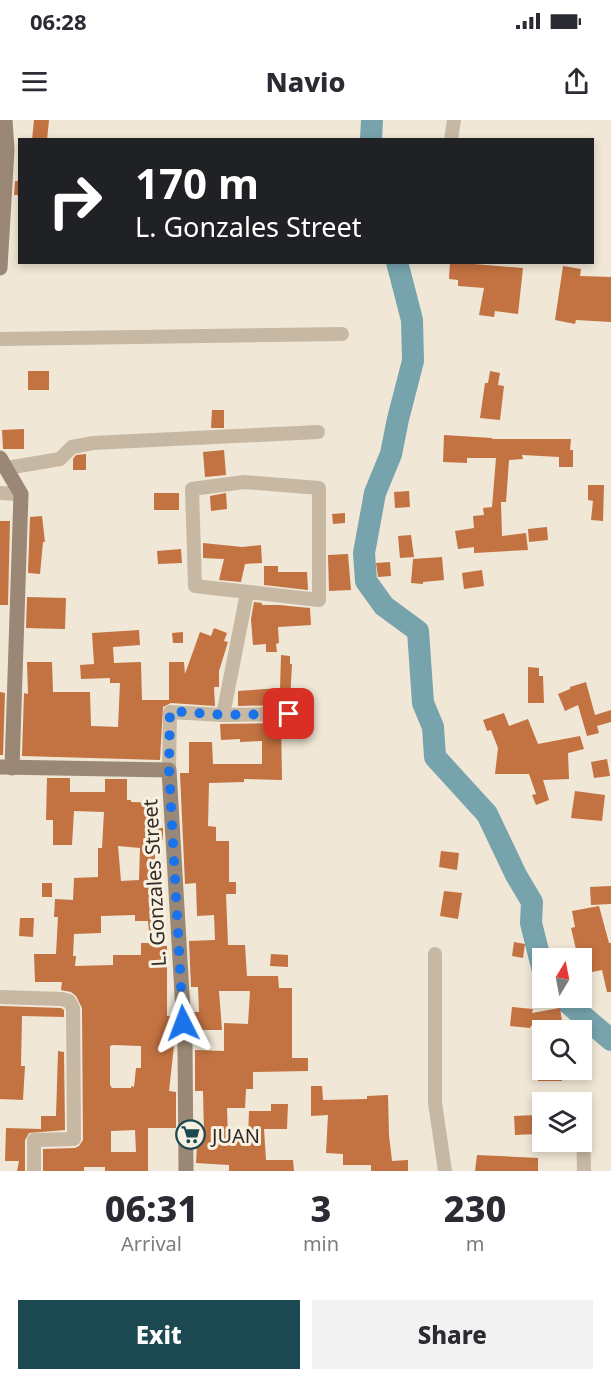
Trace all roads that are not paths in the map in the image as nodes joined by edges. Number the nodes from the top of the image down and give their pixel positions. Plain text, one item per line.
1 (5, 120) edge
2 (454, 120) edge
3 (451, 138) edge
4 (0, 268) edge
5 (342, 334) dead end
6 (0, 339) edge
7 (318, 432) dead end
8 (4, 463) edge
9 (0, 493) edge
10 (21, 494) junction
11 (247, 593) junction
12 (289, 714) dead end
13 (223, 715) junction
14 (6, 767) edge
15 (169, 770) junction
16 (435, 954) dead end
17 (0, 997) edge
18 (584, 1152) edge
19 (34, 1171) edge
20 (186, 1171) edge
21 (445, 1171) edge
22 (584, 1171) edge

1 - 4 street
2 - 3 street
5 - 6 street
7 - 8 street
8 - 10 street
9 - 10 street
10 - 14 street
11 - 11 street
11 - 13 street
12 - 13 street, L. Gonzales Street
13 - 15 street, L. Gonzales Street
14 - 15 street
15 - 20 street, L. Gonzales Street
16 - 21 street
17 - 19 street
18 - 22 street

